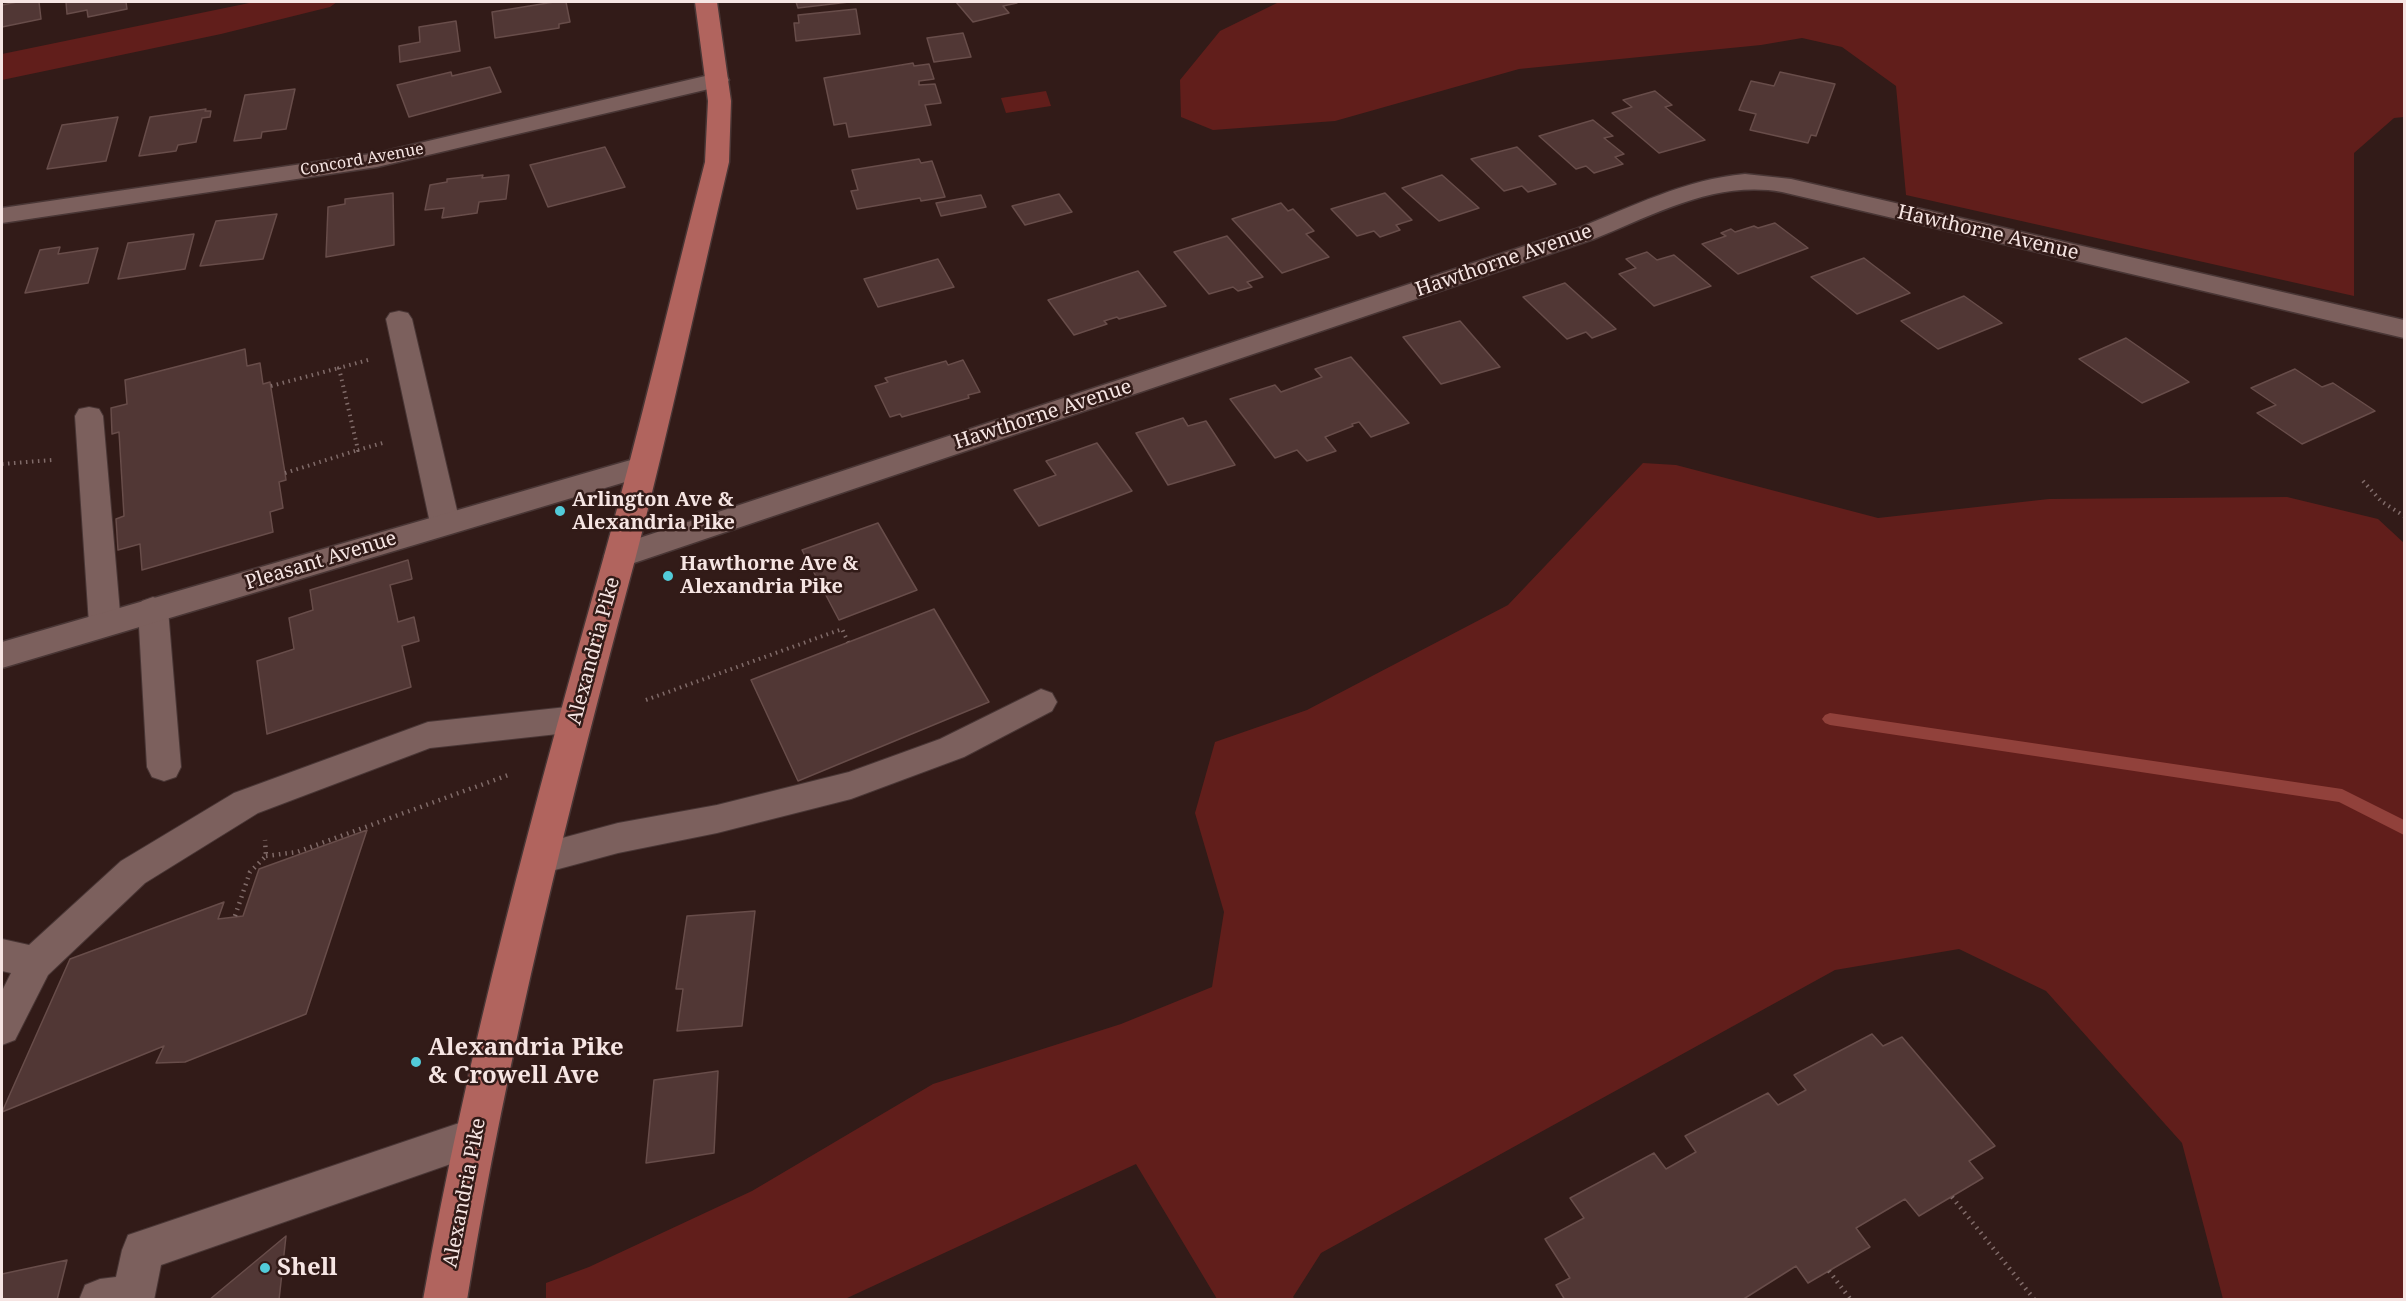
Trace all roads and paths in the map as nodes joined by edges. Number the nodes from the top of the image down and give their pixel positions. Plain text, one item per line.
1 (706, 2) edge
2 (718, 80) junction
3 (2, 216) edge
4 (399, 319) dead end
5 (2404, 329) edge
6 (406, 350) junction
7 (339, 368) junction
8 (271, 386) dead end
9 (89, 416) dead end
10 (424, 430) junction
11 (358, 450) junction
12 (641, 467) junction
13 (285, 473) dead end
14 (2363, 481) dead end
15 (2404, 516) edge
16 (445, 523) junction
17 (620, 556) junction
18 (153, 609) junction
19 (105, 624) junction
20 (848, 642) dead end
21 (2, 656) edge
22 (646, 700) dead end
23 (1041, 702) dead end
24 (576, 719) junction
25 (164, 767) dead end
26 (511, 774) dead end
27 (246, 803) junction
28 (266, 856) junction
29 (540, 859) junction
30 (235, 916) dead end
31 (18, 959) edge
32 (2, 1028) edge
33 (474, 1137) junction
34 (1952, 1197) dead end
35 (1829, 1271) dead end
36 (122, 1299) edge
37 (445, 1299) edge
38 (1851, 1299) edge
39 (2034, 1299) edge

1 - 2 main road, Alexandria Pike
2 - 3 street, Concord Avenue
2 - 12 main road, Alexandria Pike
4 - 6 lane
5 - 17 street, Hawthorne Avenue
6 - 7 path
6 - 10 lane
7 - 8 path
7 - 11 path
9 - 19 lane
10 - 11 path
10 - 16 lane
11 - 13 path
12 - 16 street, Pleasant Avenue
12 - 17 main road, Alexandria Pike
14 - 15 path
16 - 18 street, Pleasant Avenue
17 - 24 main road, Alexandria Pike
18 - 19 street, Pleasant Avenue
18 - 25 lane
19 - 21 street, Pleasant Avenue
20 - 22 path
23 - 29 lane
24 - 27 lane
24 - 29 main road, Alexandria Pike
26 - 28 path
27 - 28 path
27 - 31 lane
28 - 30 path
29 - 33 main road, Alexandria Pike
31 - 32 lane
33 - 36 lane
33 - 37 main road, Alexandria Pike
34 - 39 path
35 - 38 path

